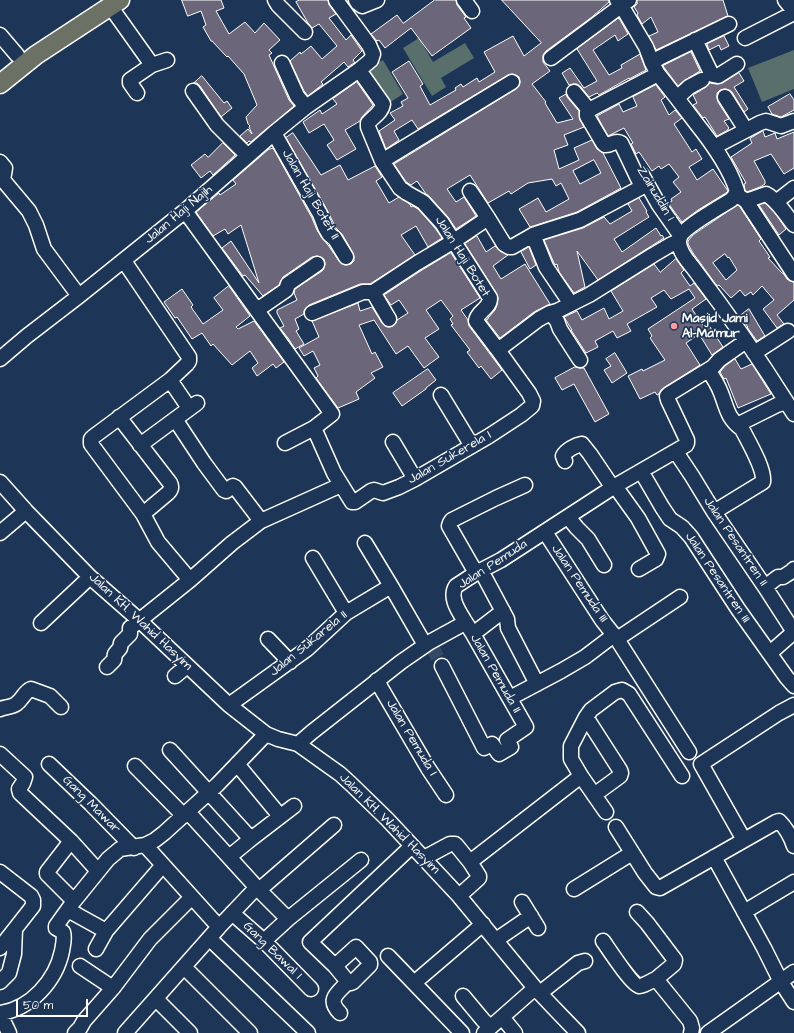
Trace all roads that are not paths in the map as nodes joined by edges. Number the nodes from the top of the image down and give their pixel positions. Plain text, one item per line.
1 (275, 0) edge
2 (336, 0) edge
3 (356, 0) edge
4 (377, 0) edge
5 (785, 0) edge
6 (110, 2) edge
7 (622, 2) edge
8 (794, 12) edge
9 (729, 24) dead end
10 (305, 32) dead end
11 (0, 36) edge
12 (745, 38) dead end
13 (694, 40) junction
14 (17, 55) junction
15 (551, 58) dead end
16 (167, 60) dead end
17 (282, 63) dead end
18 (738, 64) dead end
19 (152, 65) junction
20 (0, 68) edge
21 (655, 68) junction
22 (359, 70) junction
23 (702, 80) dead end
24 (512, 82) dead end
25 (0, 84) edge
26 (193, 91) dead end
27 (574, 92) dead end
28 (137, 93) dead end
29 (725, 97) dead end
30 (677, 98) junction
31 (306, 108) junction
32 (589, 110) junction
33 (794, 121) edge
34 (746, 130) junction
35 (274, 133) junction
36 (714, 147) junction
37 (248, 156) junction
38 (627, 156) junction
39 (382, 161) junction
40 (2, 165) edge
41 (794, 188) edge
42 (470, 191) dead end
43 (741, 197) junction
44 (776, 202) junction
45 (185, 212) junction
46 (488, 218) junction
47 (794, 225) edge
48 (533, 235) junction
49 (679, 238) junction
50 (454, 241) junction
51 (346, 257) dead end
52 (124, 261) junction
53 (317, 264) dead end
54 (794, 274) edge
55 (373, 292) junction
56 (80, 296) junction
57 (571, 304) junction
58 (257, 310) junction
59 (312, 313) dead end
60 (550, 313) junction
61 (389, 320) dead end
62 (788, 331) dead end
63 (746, 341) junction
64 (498, 350) junction
65 (754, 353) junction
66 (0, 359) edge
67 (580, 360) dead end
68 (710, 368) junction
69 (170, 380) junction
70 (441, 395) dead end
71 (786, 402) junction
72 (733, 406) dead end
73 (794, 414) edge
74 (119, 417) junction
75 (176, 419) junction
76 (737, 426) junction
77 (314, 428) junction
78 (393, 442) dead end
79 (285, 443) dead end
80 (140, 445) junction
81 (472, 446) junction
82 (676, 452) junction
83 (565, 461) dead end
84 (641, 471) junction
85 (415, 479) junction
86 (0, 482) edge
87 (341, 485) junction
88 (525, 485) dead end
89 (614, 487) junction
90 (26, 511) junction
91 (714, 512) junction
92 (143, 514) junction
93 (568, 517) junction
94 (261, 520) junction
95 (544, 532) junction
96 (0, 533) edge
97 (365, 544) dead end
98 (313, 558) dead end
99 (604, 565) dead end
100 (639, 569) dead end
101 (794, 569) edge
102 (478, 572) junction
103 (90, 577) junction
104 (190, 580) junction
105 (391, 586) junction
106 (765, 587) junction
107 (680, 597) dead end
108 (503, 611) junction
109 (346, 613) junction
110 (139, 620) junction
111 (464, 620) junction
112 (41, 623) dead end
113 (794, 632) edge
114 (473, 634) junction
115 (616, 637) junction
116 (268, 639) dead end
117 (429, 644) junction
118 (770, 653) junction
119 (290, 662) junction
120 (187, 666) junction
121 (442, 666) tunnel mouth
122 (107, 667) dead end
123 (175, 676) dead end
124 (377, 680) junction
125 (537, 684) junction
126 (794, 686) edge
127 (510, 698) junction
128 (229, 705) junction
129 (794, 705) edge
130 (61, 708) dead end
131 (0, 709) edge
132 (586, 718) junction
133 (266, 734) junction
134 (298, 744) junction
135 (170, 750) dead end
136 (689, 752) dead end
137 (0, 754) edge
138 (48, 764) dead end
139 (237, 764) junction
140 (135, 766) dead end
141 (581, 776) junction
142 (682, 776) dead end
143 (208, 793) junction
144 (446, 795) dead end
145 (594, 795) junction
146 (294, 806) dead end
147 (606, 812) dead end
148 (186, 814) junction
149 (280, 816) junction
150 (334, 825) dead end
151 (616, 827) dead end
152 (251, 838) junction
153 (744, 840) junction
154 (793, 840) edge
155 (71, 841) junction
156 (140, 846) junction
157 (412, 846) junction
158 (632, 853) junction
159 (229, 857) junction
160 (714, 857) junction
161 (424, 858) junction
162 (361, 860) dead end
163 (470, 862) junction
164 (163, 865) junction
165 (98, 871) junction
166 (0, 872) edge
167 (794, 882) edge
168 (258, 889) junction
169 (574, 889) dead end
170 (460, 896) junction
171 (192, 897) junction
172 (522, 902) dead end
173 (71, 905) junction
174 (637, 912) dead end
175 (744, 912) junction
176 (232, 913) junction
177 (288, 919) junction
178 (483, 924) junction
179 (219, 927) junction
180 (15, 929) junction
181 (106, 931) junction
182 (209, 938) junction
183 (496, 940) junction
184 (264, 941) junction
185 (603, 941) dead end
186 (0, 948) edge
187 (96, 949) dead end
188 (388, 956) dead end
189 (585, 960) dead end
190 (80, 966) dead end
191 (335, 966) junction
192 (184, 967) junction
193 (794, 972) edge
194 (656, 979) junction
195 (0, 982) edge
196 (348, 982) junction
197 (781, 982) junction
198 (414, 984) junction
199 (113, 988) junction
200 (311, 989) dead end
201 (537, 991) junction
202 (463, 996) dead end
203 (156, 999) junction
204 (794, 1002) edge
205 (340, 1013) dead end
206 (0, 1014) edge
207 (502, 1017) junction
208 (487, 1030) edge
209 (10, 1033) edge
210 (75, 1033) edge
211 (126, 1033) edge
212 (190, 1033) edge
213 (250, 1033) edge
214 (308, 1033) edge
215 (462, 1033) edge
216 (515, 1033) edge
217 (578, 1033) edge
218 (690, 1033) edge
219 (708, 1033) edge

1 - 10 street
2 - 22 street, Jalan Haji Najih
3 - 4 street
5 - 8 street
6 - 14 main road
6 - 19 street
6 - 25 main road
7 - 15 street
7 - 21 street
8 - 12 street
9 - 13 street
11 - 14 street
13 - 18 street
13 - 21 street
14 - 20 main road
16 - 19 street
17 - 31 street
19 - 28 street
21 - 30 street
21 - 32 street
22 - 31 street, Jalan Haji Najih
22 - 39 street, Jalan Haji Botet
23 - 30 street
24 - 39 street
26 - 37 street
27 - 32 street
29 - 34 street
30 - 36 street
31 - 35 street, Jalan Haji Najih
32 - 38 street, Zainuddin 1
33 - 34 street
34 - 36 street
35 - 37 street, Jalan Haji Najih
35 - 51 street, Jalan Haji Botet II
36 - 43 street
37 - 45 street, Jalan Haji Najih
38 - 48 street, Zainuddin 1
38 - 49 street, Zainuddin 1
39 - 50 street, Jalan Haji Botet
40 - 56 street
41 - 44 street
42 - 46 street
43 - 44 street
43 - 49 street
43 - 54 street
44 - 47 street
45 - 52 street, Jalan Haji Najih
45 - 58 street
46 - 48 street
46 - 50 street
48 - 57 street
49 - 57 street
49 - 63 street, Zainuddin 1
50 - 55 street
50 - 64 street, Jalan Haji Botet
52 - 56 street, Jalan Haji Najih
52 - 69 street
53 - 58 street
55 - 59 street
55 - 61 street
56 - 66 street, Jalan Haji Najih
57 - 60 street
58 - 77 street
60 - 64 street
60 - 67 street
62 - 65 street
63 - 65 street, Zainuddin 1
63 - 68 street
64 - 81 street, Jalan Sukerela I
65 - 71 street, Zainuddin 1
68 - 72 street
68 - 76 street
68 - 82 street
69 - 74 street
69 - 75 street
70 - 81 street
71 - 73 street, Zainuddin 1
71 - 76 street
74 - 80 street
74 - 92 street
75 - 80 street
75 - 94 street
76 - 91 street
77 - 79 street
77 - 87 street
78 - 85 street
80 - 92 street
81 - 85 street, Jalan Sukerela I
82 - 84 street, Jalan Pemuda
82 - 91 street, Jalan Pesantren II
83 - 89 street
84 - 89 street, Jalan Pemuda
84 - 118 street, Jalan Pesantren III
85 - 87 street, Jalan Sukerela I
86 - 90 street, Jalan KH. Wahid Hasyim
87 - 94 street
88 - 102 street
89 - 93 street, Jalan Pemuda
89 - 100 street
90 - 96 street
90 - 103 street, Jalan KH. Wahid Hasyim
91 - 106 street, Jalan Pesantren II
92 - 104 street
93 - 95 street, Jalan Pemuda
93 - 99 street
94 - 104 street
95 - 102 street, Jalan Pemuda
95 - 115 street, Jalan Pemuda III
97 - 105 street
98 - 109 street
101 - 106 street
102 - 108 street
102 - 111 street, Jalan Pemuda
103 - 110 street, Jalan KH. Wahid Hasyim
103 - 112 street
104 - 110 street
105 - 109 street, Jalan Sukarela II
105 - 117 street
106 - 113 street, Jalan Pesantren II
107 - 115 street
108 - 114 street
108 - 125 street
109 - 119 street, Jalan Sukarela II
110 - 120 street, Jalan KH. Wahid Hasyim
110 - 122 street
111 - 114 street, Jalan Pemuda II
111 - 117 street
113 - 118 street
114 - 127 street, Jalan Pemuda II
115 - 125 street
115 - 136 street, Jalan Pemuda III
116 - 119 street
117 - 124 street
118 - 126 street, Jalan Pesantren III
119 - 128 street, Jalan Sukarela II
120 - 123 street
120 - 128 street, Jalan KH. Wahid Hasyim
121 - 127 street, Jalan Pemuda II
124 - 134 street
124 - 144 street, Jalan Pemuda I
125 - 127 street
128 - 133 street, Jalan KH. Wahid Hasyim
129 - 153 street
130 - 131 street
132 - 141 street
132 - 142 street
132 - 145 street
133 - 134 street, Jalan KH. Wahid Hasyim
133 - 139 street
134 - 157 street, Jalan KH. Wahid Hasyim
135 - 143 street
137 - 155 street
138 - 156 street, Gang Mawar
139 - 143 street
139 - 149 street
140 - 148 street
141 - 145 street
141 - 163 street
143 - 148 street
143 - 152 street
145 - 147 street
146 - 149 street
148 - 156 street
148 - 159 street
149 - 152 street
150 - 168 street
151 - 158 street
152 - 159 street
153 - 154 street
153 - 160 street
155 - 165 street
155 - 173 street
156 - 164 street, Gang Mawar
156 - 165 street
157 - 161 street, Jalan KH. Wahid Hasyim
157 - 191 street
158 - 160 street
158 - 169 street
159 - 168 street
160 - 175 street
161 - 163 street
161 - 170 street, Jalan KH. Wahid Hasyim
162 - 177 street
163 - 170 street
164 - 171 street, Gang Mawar
164 - 181 street
165 - 173 street
166 - 180 street
167 - 175 street
168 - 176 street
168 - 177 street
170 - 178 street, Jalan KH. Wahid Hasyim
171 - 179 street, Gang Mawar
171 - 199 street
172 - 183 street
173 - 181 street
173 - 206 street
174 - 194 street
175 - 197 street
176 - 179 street
176 - 184 street, Gang Bawal 1
177 - 184 street
178 - 183 street, Jalan KH. Wahid Hasyim
178 - 198 street
179 - 182 street
180 - 186 street
180 - 195 street
181 - 187 street
182 - 192 street
182 - 214 street
183 - 201 street, Jalan KH. Wahid Hasyim
184 - 200 street, Gang Bawal 1
185 - 194 street
188 - 198 street
189 - 201 street
190 - 199 street
191 - 196 street
191 - 196 street
192 - 203 street
192 - 213 street
193 - 197 street
194 - 218 street
196 - 205 street
197 - 204 street
197 - 219 street
198 - 215 street
199 - 210 street
201 - 207 street
201 - 217 street, Jalan KH. Wahid Hasyim
202 - 208 street
203 - 211 street
203 - 212 street
206 - 209 street
207 - 208 street
207 - 216 street

